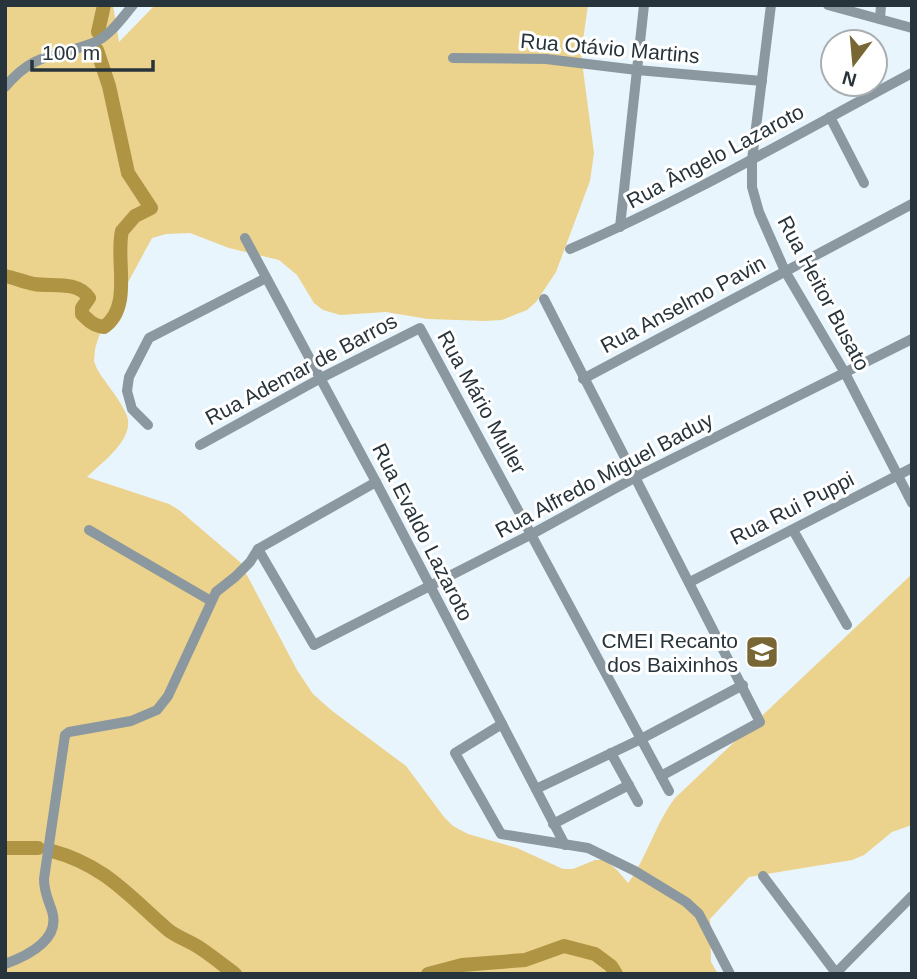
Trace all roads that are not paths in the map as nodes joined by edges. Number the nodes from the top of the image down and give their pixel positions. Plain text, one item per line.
1 (133, 5) edge
2 (644, 5) edge
3 (771, 5) edge
4 (828, 5) edge
5 (881, 5) edge
6 (880, 19) junction
7 (912, 27) edge
8 (453, 58) dead end
9 (637, 70) junction
10 (912, 73) edge
11 (762, 81) junction
12 (5, 87) edge
13 (830, 117) junction
14 (752, 160) junction
15 (864, 183) dead end
16 (912, 204) edge
17 (620, 227) junction
18 (245, 238) dead end
19 (570, 249) dead end
20 (785, 271) junction
21 (266, 278) junction
22 (544, 299) dead end
23 (420, 328) joint
24 (912, 339) edge
25 (845, 373) junction
26 (321, 378) junction
27 (583, 379) junction
28 (148, 425) dead end
29 (200, 445) dead end
30 (912, 468) edge
31 (898, 476) junction
32 (634, 478) junction
33 (376, 482) junction
34 (912, 503) edge
35 (89, 530) dead end
36 (793, 530) junction
37 (532, 534) junction
38 (258, 549) junction
39 (690, 582) junction
40 (429, 587) junction
41 (211, 601) junction
42 (847, 625) dead end
43 (743, 685) junction
44 (502, 724) junction
45 (641, 739) junction
46 (611, 753) junction
47 (661, 776) junction
48 (629, 785) junction
49 (536, 789) junction
50 (668, 792) dead end
51 (638, 802) dead end
52 (553, 824) junction
53 (565, 845) junction
54 (763, 876) dead end
55 (912, 896) edge
56 (5, 964) edge
57 (836, 973) edge
58 (730, 974) edge

1 - 12 street
2 - 9 street
3 - 11 street, Rua Heitor Busato
4 - 6 street
5 - 6 street
6 - 7 street
8 - 9 street, Rua Otávio Martins
9 - 11 street, Rua Otávio Martins
9 - 17 street
10 - 13 street, Rua Ângelo Lazaroto
11 - 14 street, Rua Heitor Busato
13 - 14 street, Rua Ângelo Lazaroto
13 - 15 street
14 - 17 street, Rua Ângelo Lazaroto
14 - 20 street, Rua Heitor Busato
16 - 20 street, Rua Anselmo Pavin
17 - 19 street, Rua Ângelo Lazaroto
18 - 21 street, Rua Evaldo Lazaroto
20 - 25 street, Rua Heitor Busato
20 - 27 street, Rua Anselmo Pavin
21 - 26 street, Rua Evaldo Lazaroto
21 - 28 street
22 - 27 street
23 - 26 street, Rua Ademar de Barros
23 - 37 street, Rua Mário Muller
24 - 25 street, Rua Alfredo Miguel Baduy
25 - 31 street, Rua Heitor Busato
25 - 32 street, Rua Alfredo Miguel Baduy
26 - 29 street, Rua Ademar de Barros
26 - 33 street, Rua Evaldo Lazaroto
27 - 32 street
30 - 31 street, Rua Rui Puppi
31 - 34 street, Rua Heitor Busato
31 - 36 street, Rua Rui Puppi
32 - 37 street, Rua Alfredo Miguel Baduy
32 - 39 street
33 - 38 street
33 - 40 street, Rua Evaldo Lazaroto
35 - 41 street
36 - 39 street, Rua Rui Puppi
36 - 42 street
37 - 40 street, Rua Alfredo Miguel Baduy
37 - 45 street, Rua Mário Muller
38 - 40 street, Rua Alfredo Miguel Baduy
38 - 41 street
39 - 43 street
40 - 44 street, Rua Evaldo Lazaroto
41 - 56 street
43 - 45 street
43 - 47 street
44 - 49 street, Rua Evaldo Lazaroto
44 - 53 street
45 - 46 street
45 - 47 street, Rua Mário Muller
46 - 48 street
46 - 49 street
47 - 50 street, Rua Mário Muller
48 - 51 street
48 - 52 street
49 - 52 street, Rua Evaldo Lazaroto
52 - 53 street, Rua Evaldo Lazaroto
53 - 58 street
54 - 57 street
55 - 57 street

